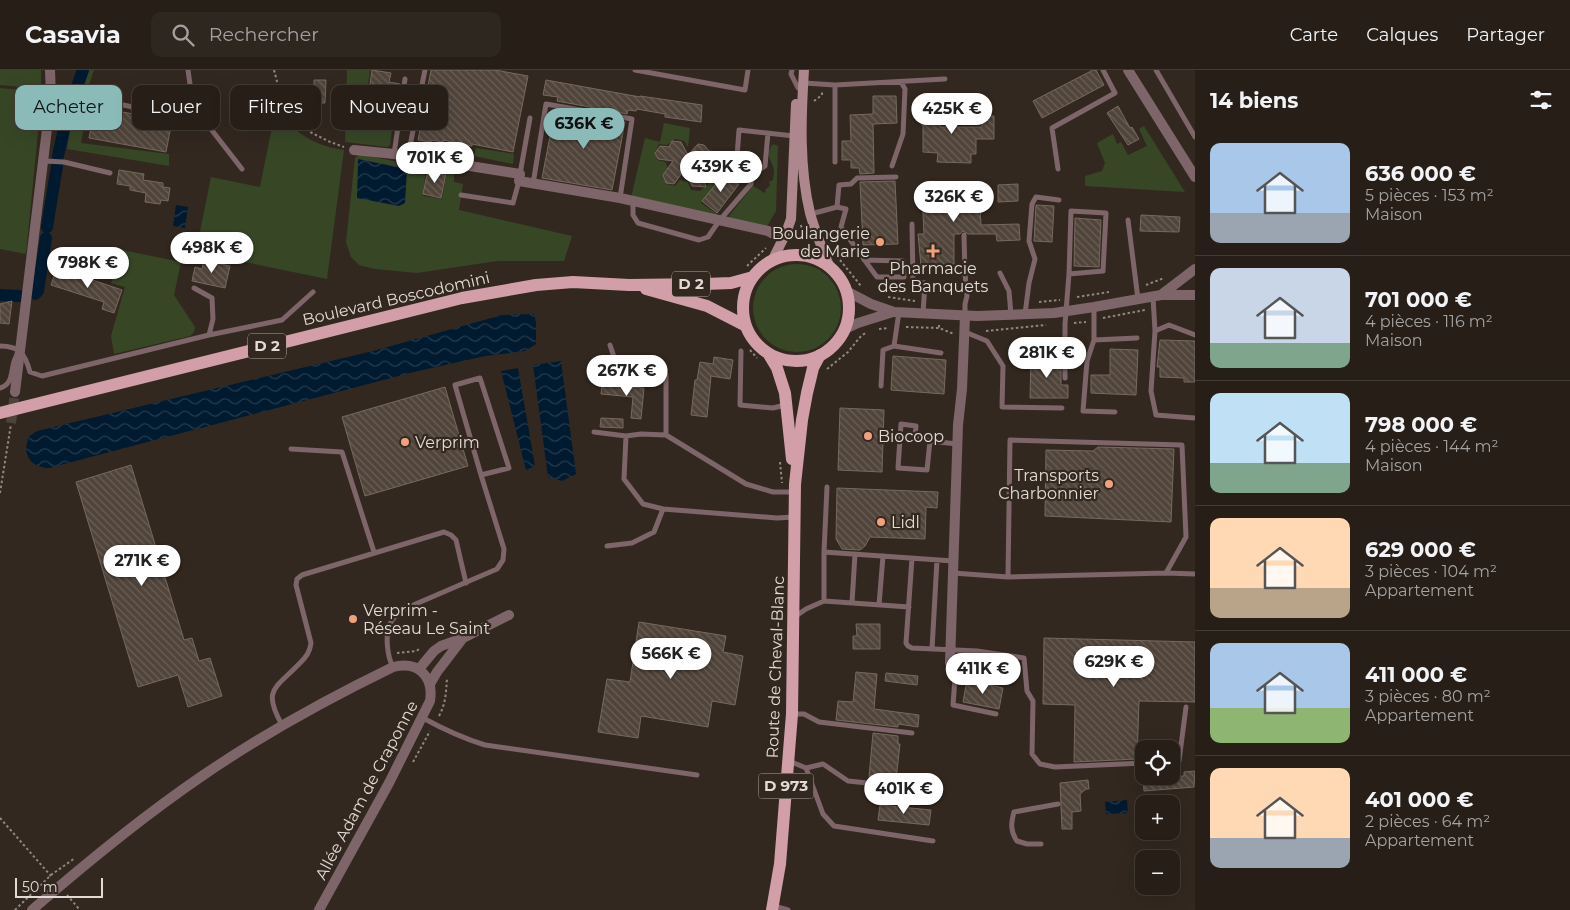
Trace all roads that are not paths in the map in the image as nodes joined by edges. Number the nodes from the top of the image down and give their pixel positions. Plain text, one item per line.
1 (50, 70) edge
2 (188, 70) edge
3 (425, 70) edge
4 (635, 70) edge
5 (748, 70) edge
6 (792, 70) edge
7 (798, 70) edge
8 (804, 70) edge
9 (1103, 70) edge
10 (1128, 70) edge
11 (1156, 70) edge
12 (405, 79) dead end
13 (945, 79) dead end
14 (901, 82) junction
15 (190, 85) edge
16 (835, 85) junction
17 (800, 86) junction
18 (530, 118) dead end
19 (212, 130) edge
20 (768, 133) junction
21 (794, 136) junction
22 (1195, 137) edge
23 (354, 150) road end
24 (394, 154) junction
25 (408, 156) junction
26 (44, 161) junction
27 (835, 162) dead end
28 (892, 166) dead end
29 (242, 169) dead end
30 (1058, 169) dead end
31 (110, 172) dead end
32 (752, 174) junction
33 (896, 177) dead end
34 (1195, 177) edge
35 (519, 178) junction
36 (533, 184) junction
37 (461, 195) dead end
38 (620, 198) junction
39 (1059, 200) dead end
40 (633, 201) junction
41 (837, 207) junction
42 (810, 215) junction
43 (1128, 220) dead end
44 (719, 221) junction
45 (912, 224) dead end
46 (964, 235) dead end
47 (779, 237) junction
48 (864, 260) junction
49 (772, 261) junction
50 (830, 268) junction
51 (1195, 269) edge
52 (1000, 273) dead end
53 (1069, 274) junction
54 (753, 277) junction
55 (629, 284) junction
56 (194, 288) dead end
57 (846, 291) junction
58 (313, 292) dead end
59 (1157, 295) junction
60 (1195, 295) edge
61 (1138, 300) junction
62 (1094, 307) junction
63 (1066, 311) junction
64 (897, 312) junction
65 (922, 314) junction
66 (1025, 314) junction
67 (1011, 315) junction
68 (964, 316) junction
69 (746, 326) junction
70 (845, 329) junction
71 (1155, 331) junction
72 (964, 332) junction
73 (210, 335) junction
74 (1195, 335) edge
75 (1138, 338) dead end
76 (1094, 340) junction
77 (610, 345) dead end
78 (0, 346) edge
79 (894, 346) junction
80 (20, 351) junction
81 (741, 351) dead end
82 (941, 352) dead end
83 (820, 355) junction
84 (765, 358) junction
85 (1065, 378) dead end
86 (881, 386) dead end
87 (0, 388) edge
88 (15, 392) tunnel mouth
89 (785, 405) junction
90 (1062, 408) dead end
91 (1115, 412) dead end
92 (0, 413) edge
93 (1195, 418) edge
94 (594, 432) dead end
95 (666, 435) junction
96 (626, 436) junction
97 (930, 441) junction
98 (957, 444) junction
99 (292, 449) dead end
100 (481, 474) junction
101 (827, 487) dead end
102 (795, 488) junction
103 (663, 509) junction
104 (795, 517) junction
105 (607, 546) dead end
106 (374, 552) junction
107 (824, 552) junction
108 (856, 554) junction
109 (883, 556) junction
110 (912, 558) junction
111 (937, 560) junction
112 (953, 561) junction
113 (953, 573) junction
114 (1166, 574) junction
115 (1195, 574) edge
116 (1008, 577) junction
117 (466, 583) junction
118 (824, 601) junction
119 (852, 603) junction
120 (879, 605) junction
121 (909, 607) junction
122 (509, 614) dead end
123 (793, 618) junction
124 (463, 638) junction
125 (932, 649) junction
126 (951, 649) junction
127 (950, 663) joint
128 (393, 668) junction
129 (419, 669) junction
130 (430, 684) junction
131 (1186, 707) dead end
132 (792, 714) junction
133 (996, 714) dead end
134 (423, 718) junction
135 (282, 726) junction
136 (912, 732) dead end
137 (1180, 753) edge
138 (789, 761) junction
139 (1135, 763) edge
140 (806, 768) junction
141 (697, 774) dead end
142 (936, 790) dead end
143 (1058, 804) dead end
144 (933, 841) dead end
145 (1041, 844) dead end
146 (773, 908) edge
147 (32, 910) edge
148 (319, 910) edge
149 (788, 910) edge

1 - 26 street
2 - 15 lane
3 - 25 lane
4 - 5 lane
6 - 17 lane
7 - 17 main road
8 - 17 main road
9 - 30 lane
10 - 34 street
11 - 22 lane
12 - 24 lane
13 - 14 lane
14 - 16 lane
14 - 28 lane
16 - 17 lane
16 - 27 lane
17 - 21 main road
17 - 42 main road
18 - 35 lane
19 - 29 lane
20 - 21 lane
20 - 32 lane
20 - 32 lane
21 - 47 main road
23 - 24 street
24 - 25 street
25 - 35 street
26 - 31 lane
26 - 80 street
32 - 44 lane
33 - 41 lane
35 - 36 street
35 - 37 lane
36 - 38 street
36 - 38 lane
38 - 40 street
39 - 66 lane
40 - 44 street
40 - 44 lane
41 - 42 lane
41 - 48 lane
42 - 50 main road
43 - 61 lane
44 - 47 street
45 - 65 lane
46 - 68 lane
47 - 49 main road
48 - 48 lane
49 - 50 main road
49 - 54 main road
50 - 57 main road
51 - 59 street
52 - 67 lane
53 - 53 lane
53 - 63 lane
54 - 55 main road, Boulevard Boscodomini / D 2
54 - 69 main road
55 - 69 main road, Boulevard Boscodomini / D 2
55 - 92 main road, Boulevard Boscodomini / D 2
56 - 73 lane
57 - 64 street
57 - 70 main road
58 - 73 lane
59 - 60 street
59 - 61 street
59 - 71 lane
61 - 62 street
62 - 63 street
62 - 76 lane
63 - 66 street
63 - 85 lane
64 - 65 street
64 - 70 street
64 - 79 lane
65 - 68 street
66 - 67 street
67 - 68 street
68 - 72 street
69 - 84 main road
70 - 83 main road
71 - 74 lane
71 - 93 lane
72 - 90 lane
72 - 98 street
73 - 80 lane
75 - 76 lane
76 - 91 lane
77 - 95 lane
78 - 80 lane
79 - 82 lane
79 - 86 lane
80 - 87 lane
80 - 88 street
81 - 89 lane
83 - 84 main road
83 - 102 main road, D 973
84 - 89 main road, D 973
89 - 102 main road, D 973
94 - 96 lane
95 - 96 lane
95 - 102 lane
96 - 103 lane
97 - 97 lane
97 - 98 lane
98 - 112 street
99 - 106 lane
100 - 100 lane
100 - 117 lane
101 - 107 lane
102 - 104 main road, Route de Cheval-Blanc / D 973
103 - 104 lane
103 - 105 lane
104 - 123 main road, Route de Cheval-Blanc / D 973
106 - 117 lane
106 - 135 lane
107 - 108 lane
107 - 118 lane
108 - 109 lane
108 - 119 lane
109 - 110 lane
109 - 120 lane
110 - 111 lane
110 - 121 lane
111 - 112 lane
111 - 125 lane
112 - 113 street
113 - 116 lane
113 - 126 street
114 - 115 lane
114 - 116 lane
114 - 116 lane
117 - 128 lane
118 - 119 lane
118 - 123 lane
119 - 120 lane
120 - 121 lane
121 - 125 lane
122 - 124 street
123 - 132 main road, Route de Cheval-Blanc / D 973
124 - 129 street
124 - 130 street
125 - 126 lane
126 - 127 street
126 - 139 lane
127 - 133 lane
128 - 129 street
128 - 135 street
129 - 130 street, Allée Adam de Craponne
130 - 134 street, Allée Adam de Craponne
131 - 137 lane
132 - 136 lane
132 - 138 main road, Route de Cheval-Blanc / D 973
134 - 141 lane
134 - 148 street, Allée Adam de Craponne
135 - 147 street
138 - 140 lane
138 - 146 main road, Route de Cheval-Blanc / D 973
140 - 142 lane
140 - 144 lane
143 - 145 lane
146 - 149 lane

